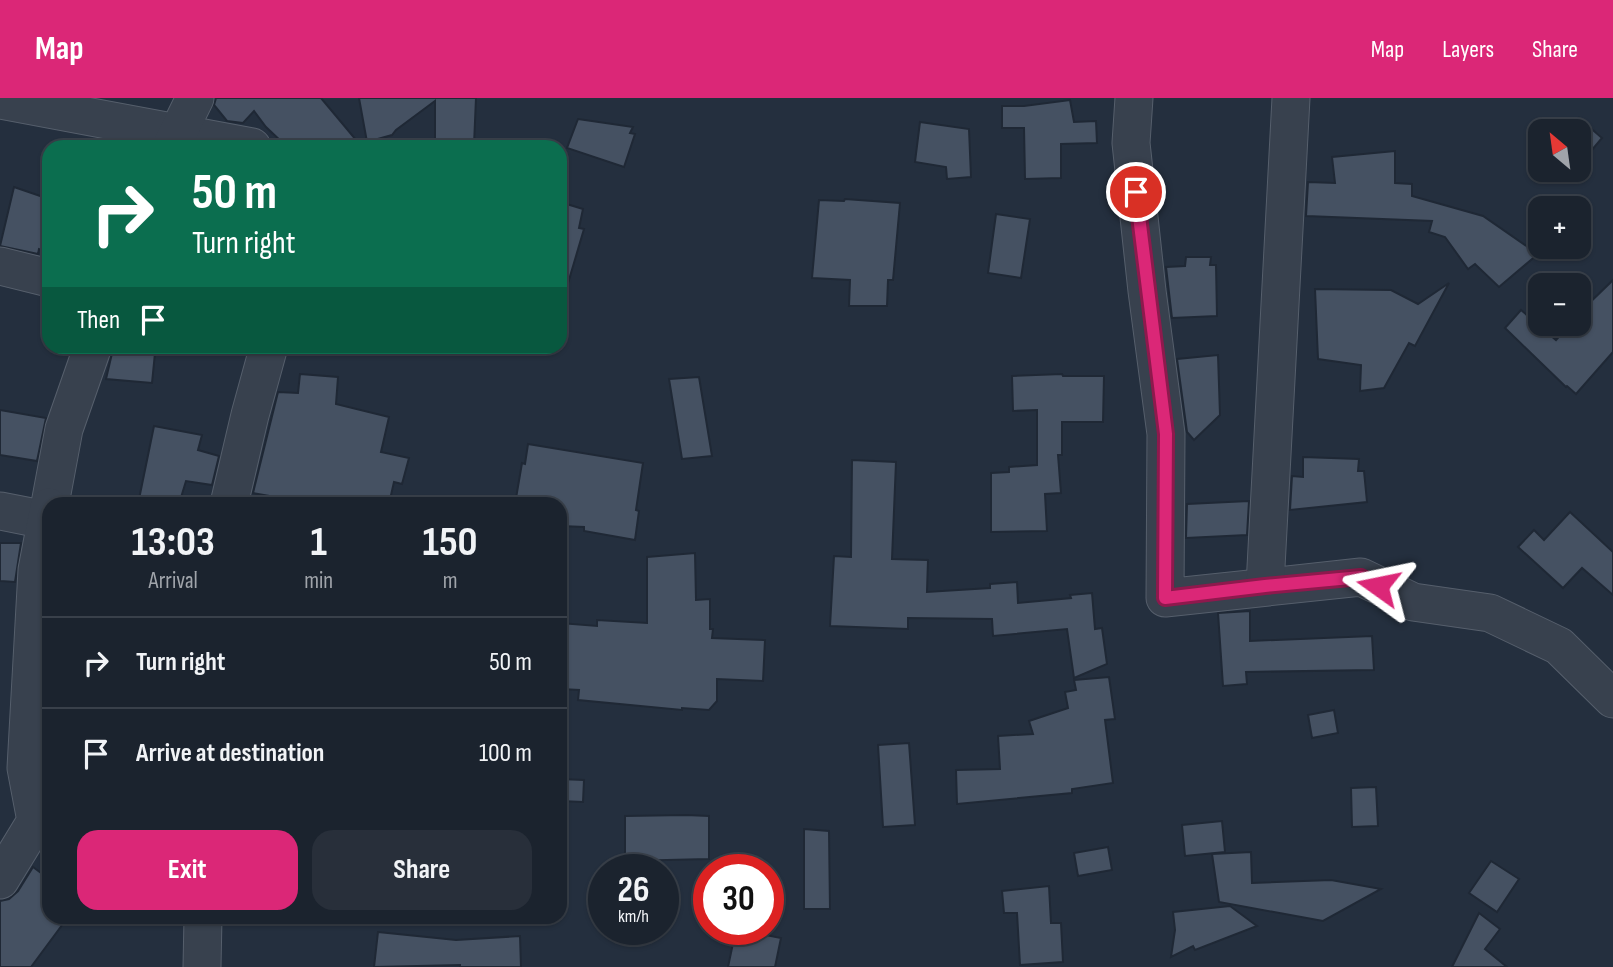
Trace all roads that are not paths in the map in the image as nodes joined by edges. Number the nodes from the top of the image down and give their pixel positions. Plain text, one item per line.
1 (195, 98) edge
2 (1134, 98) edge
3 (1291, 98) edge
4 (0, 100) edge
5 (170, 140) edge
6 (174, 140) edge
7 (0, 266) edge
8 (42, 276) edge
9 (90, 354) edge
10 (268, 354) edge
11 (51, 497) edge
12 (231, 497) edge
13 (42, 510) edge
14 (0, 512) edge
15 (42, 543) edge
16 (1265, 586) junction
17 (1613, 699) edge
18 (0, 880) edge
19 (203, 924) edge
20 (202, 967) edge

1 - 6 street
2 - 16 street
3 - 16 street
4 - 5 street
7 - 8 street
9 - 11 street
10 - 12 street
13 - 14 street
15 - 18 street
16 - 17 street
19 - 20 street

